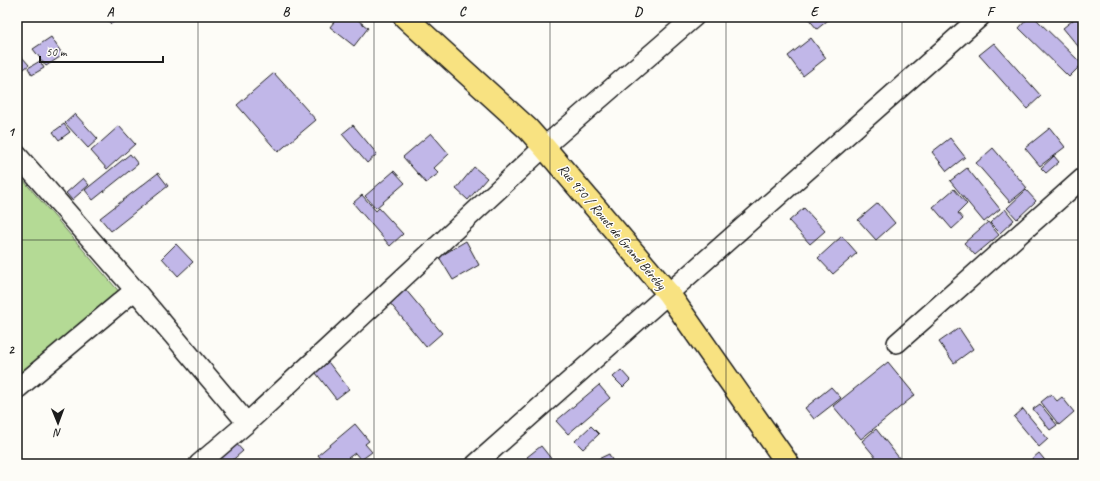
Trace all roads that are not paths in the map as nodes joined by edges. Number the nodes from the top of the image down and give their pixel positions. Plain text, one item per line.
1 (405, 17) edge
2 (694, 17) edge
3 (980, 17) edge
4 (544, 148) junction
5 (17, 155) edge
6 (1083, 178) edge
7 (135, 290) junction
8 (668, 293) junction
9 (897, 343) dead end
10 (17, 389) edge
11 (247, 423) junction
12 (199, 464) edge
13 (476, 464) edge
14 (788, 464) edge

1 - 4 main road, Rue 970 / Rouet de Grand Béréby
2 - 4 street
3 - 8 street
4 - 8 main road, Rue 970 / Rouet de Grand Béréby
4 - 11 street
5 - 7 street
6 - 9 street
7 - 10 street
7 - 11 street
8 - 13 street
8 - 14 main road, Rue 970 / Rouet de Grand Béréby
11 - 12 street

